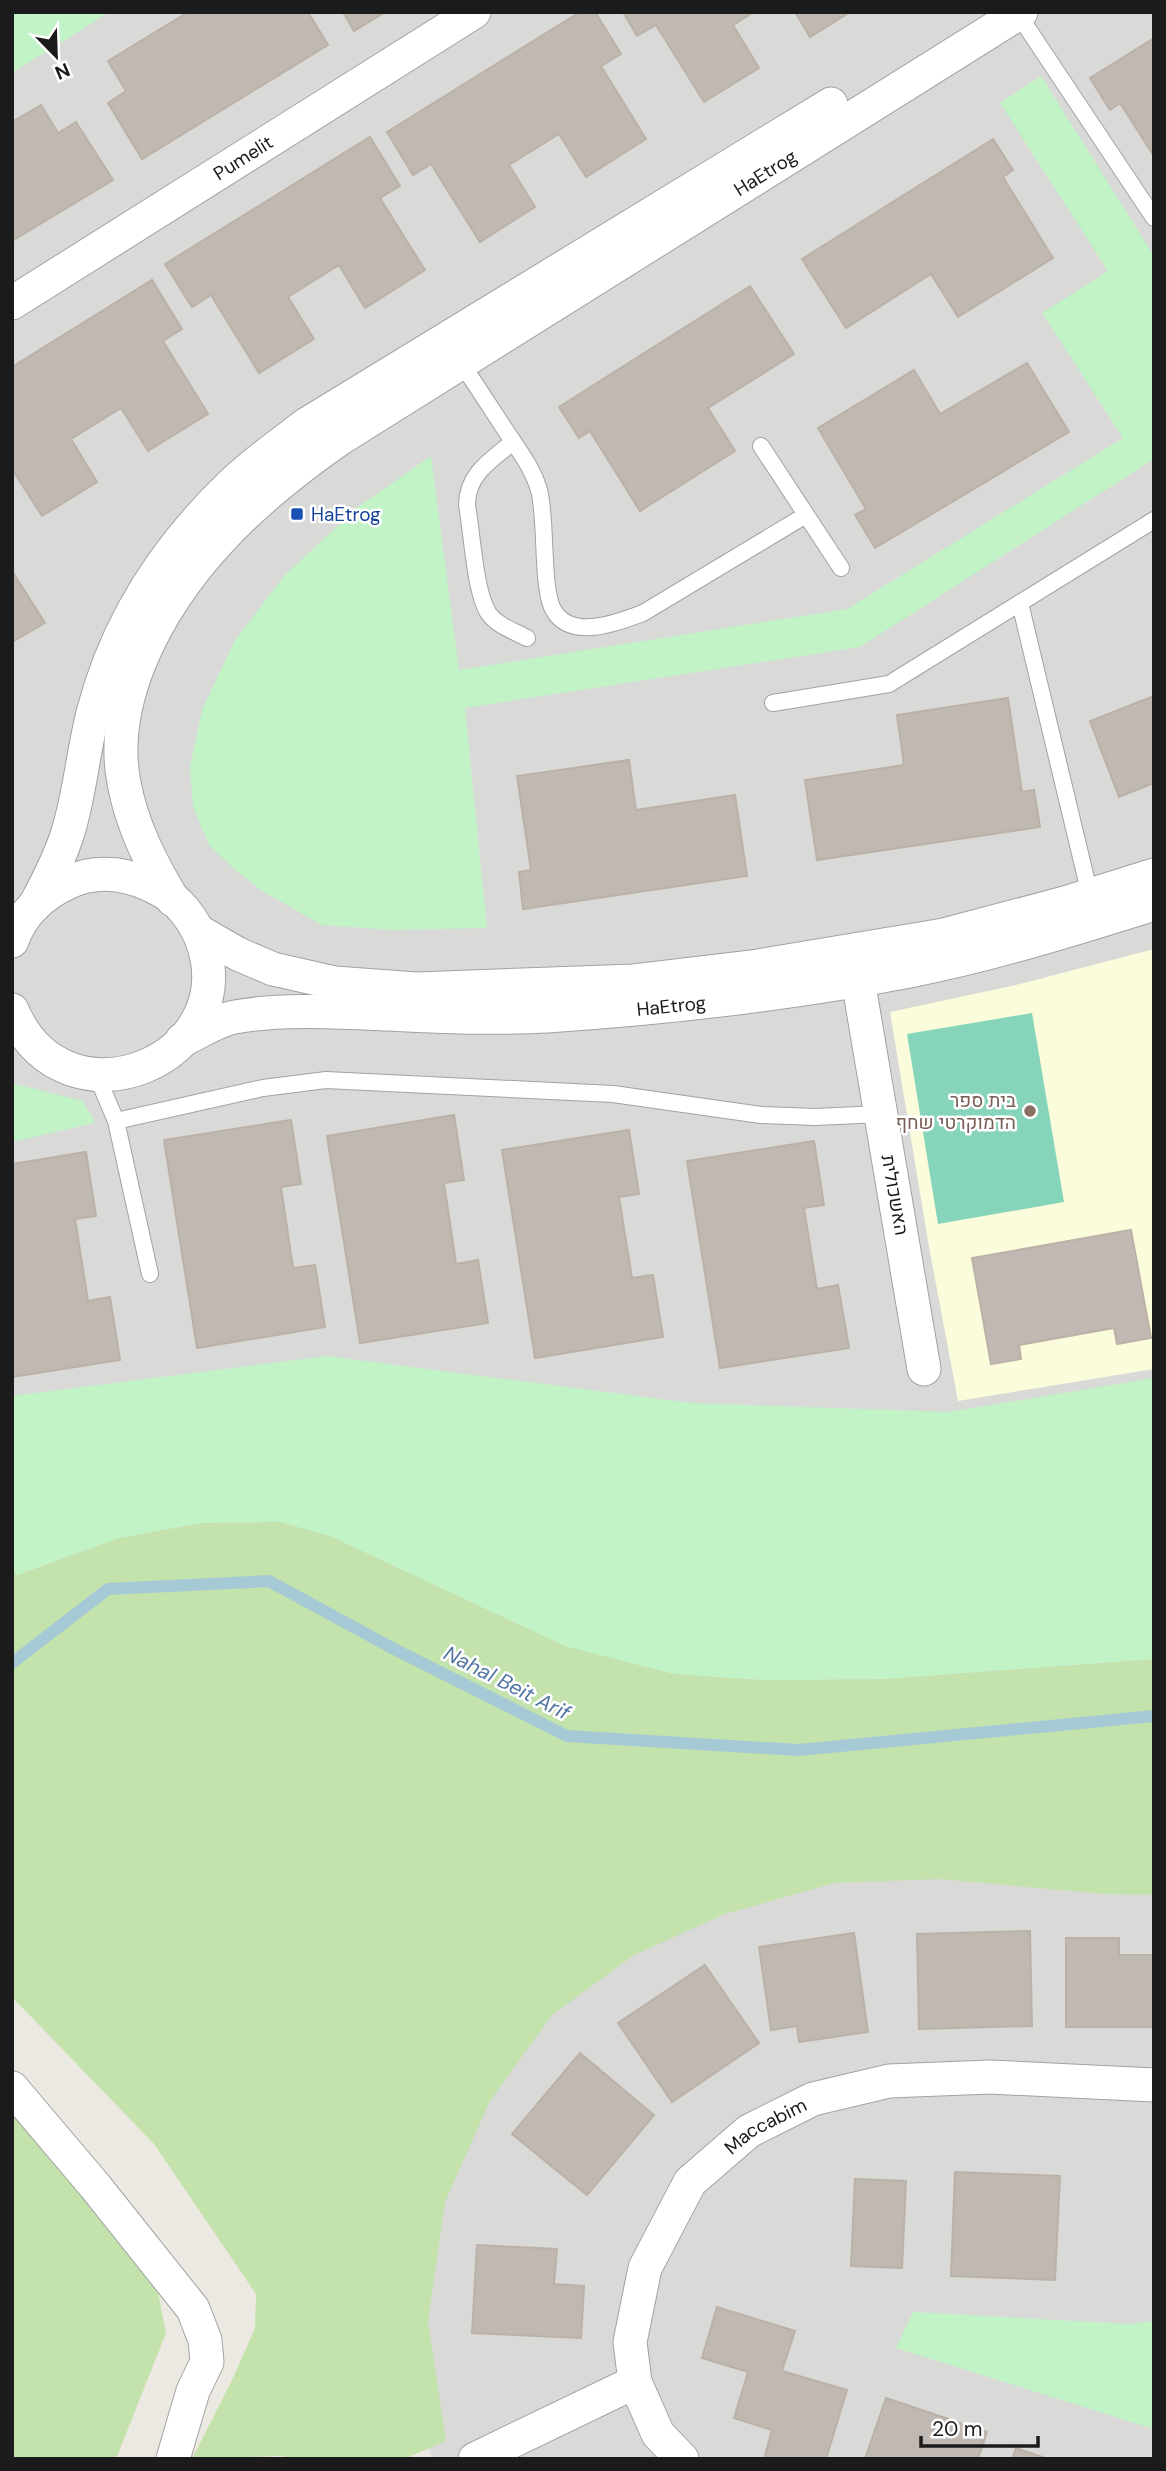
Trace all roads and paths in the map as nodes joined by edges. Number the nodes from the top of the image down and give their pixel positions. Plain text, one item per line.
1 (474, 12) edge
2 (978, 13) edge
3 (1019, 13) edge
4 (1154, 218) edge
5 (12, 303) edge
6 (461, 362) junction
7 (513, 442) junction
8 (761, 446) dead end
9 (806, 515) junction
10 (1154, 520) edge
11 (841, 568) dead end
12 (1020, 603) junction
13 (527, 638) dead end
14 (773, 703) dead end
15 (1154, 875) edge
16 (1090, 895) junction
17 (173, 900) junction
18 (1154, 904) edge
19 (35, 905) junction
20 (198, 931) junction
21 (12, 941) edge
22 (858, 980) junction
23 (12, 1010) edge
24 (182, 1040) junction
25 (12, 1046) edge
26 (50, 1058) junction
27 (96, 1074) junction
28 (881, 1114) junction
29 (116, 1121) junction
30 (150, 1274) dead end
31 (924, 1369) dead end
32 (1154, 2085) edge
33 (12, 2088) edge
34 (635, 2382) junction
35 (173, 2459) edge
36 (475, 2459) edge
37 (682, 2459) edge

1 - 5 street, Pumelit
2 - 19 street, HaEtrog
3 - 4 lane
3 - 6 street, HaEtrog
6 - 7 lane
6 - 17 street, HaEtrog
7 - 9 lane
7 - 13 lane
8 - 9 lane
9 - 11 lane
10 - 12 lane
12 - 14 lane
12 - 16 lane
15 - 16 street, HaEtrog
16 - 20 street, HaEtrog
17 - 19 street
17 - 20 street
18 - 22 street, HaEtrog
19 - 21 street
20 - 24 street
22 - 24 street, HaEtrog
22 - 28 street, האשכולית
23 - 26 street
24 - 27 street
25 - 26 street
26 - 27 street
27 - 29 lane
28 - 29 lane
28 - 31 street, האשכולית
29 - 30 lane
32 - 34 street, Maccabim
33 - 35 street
34 - 36 street
34 - 37 street, Maccabim

